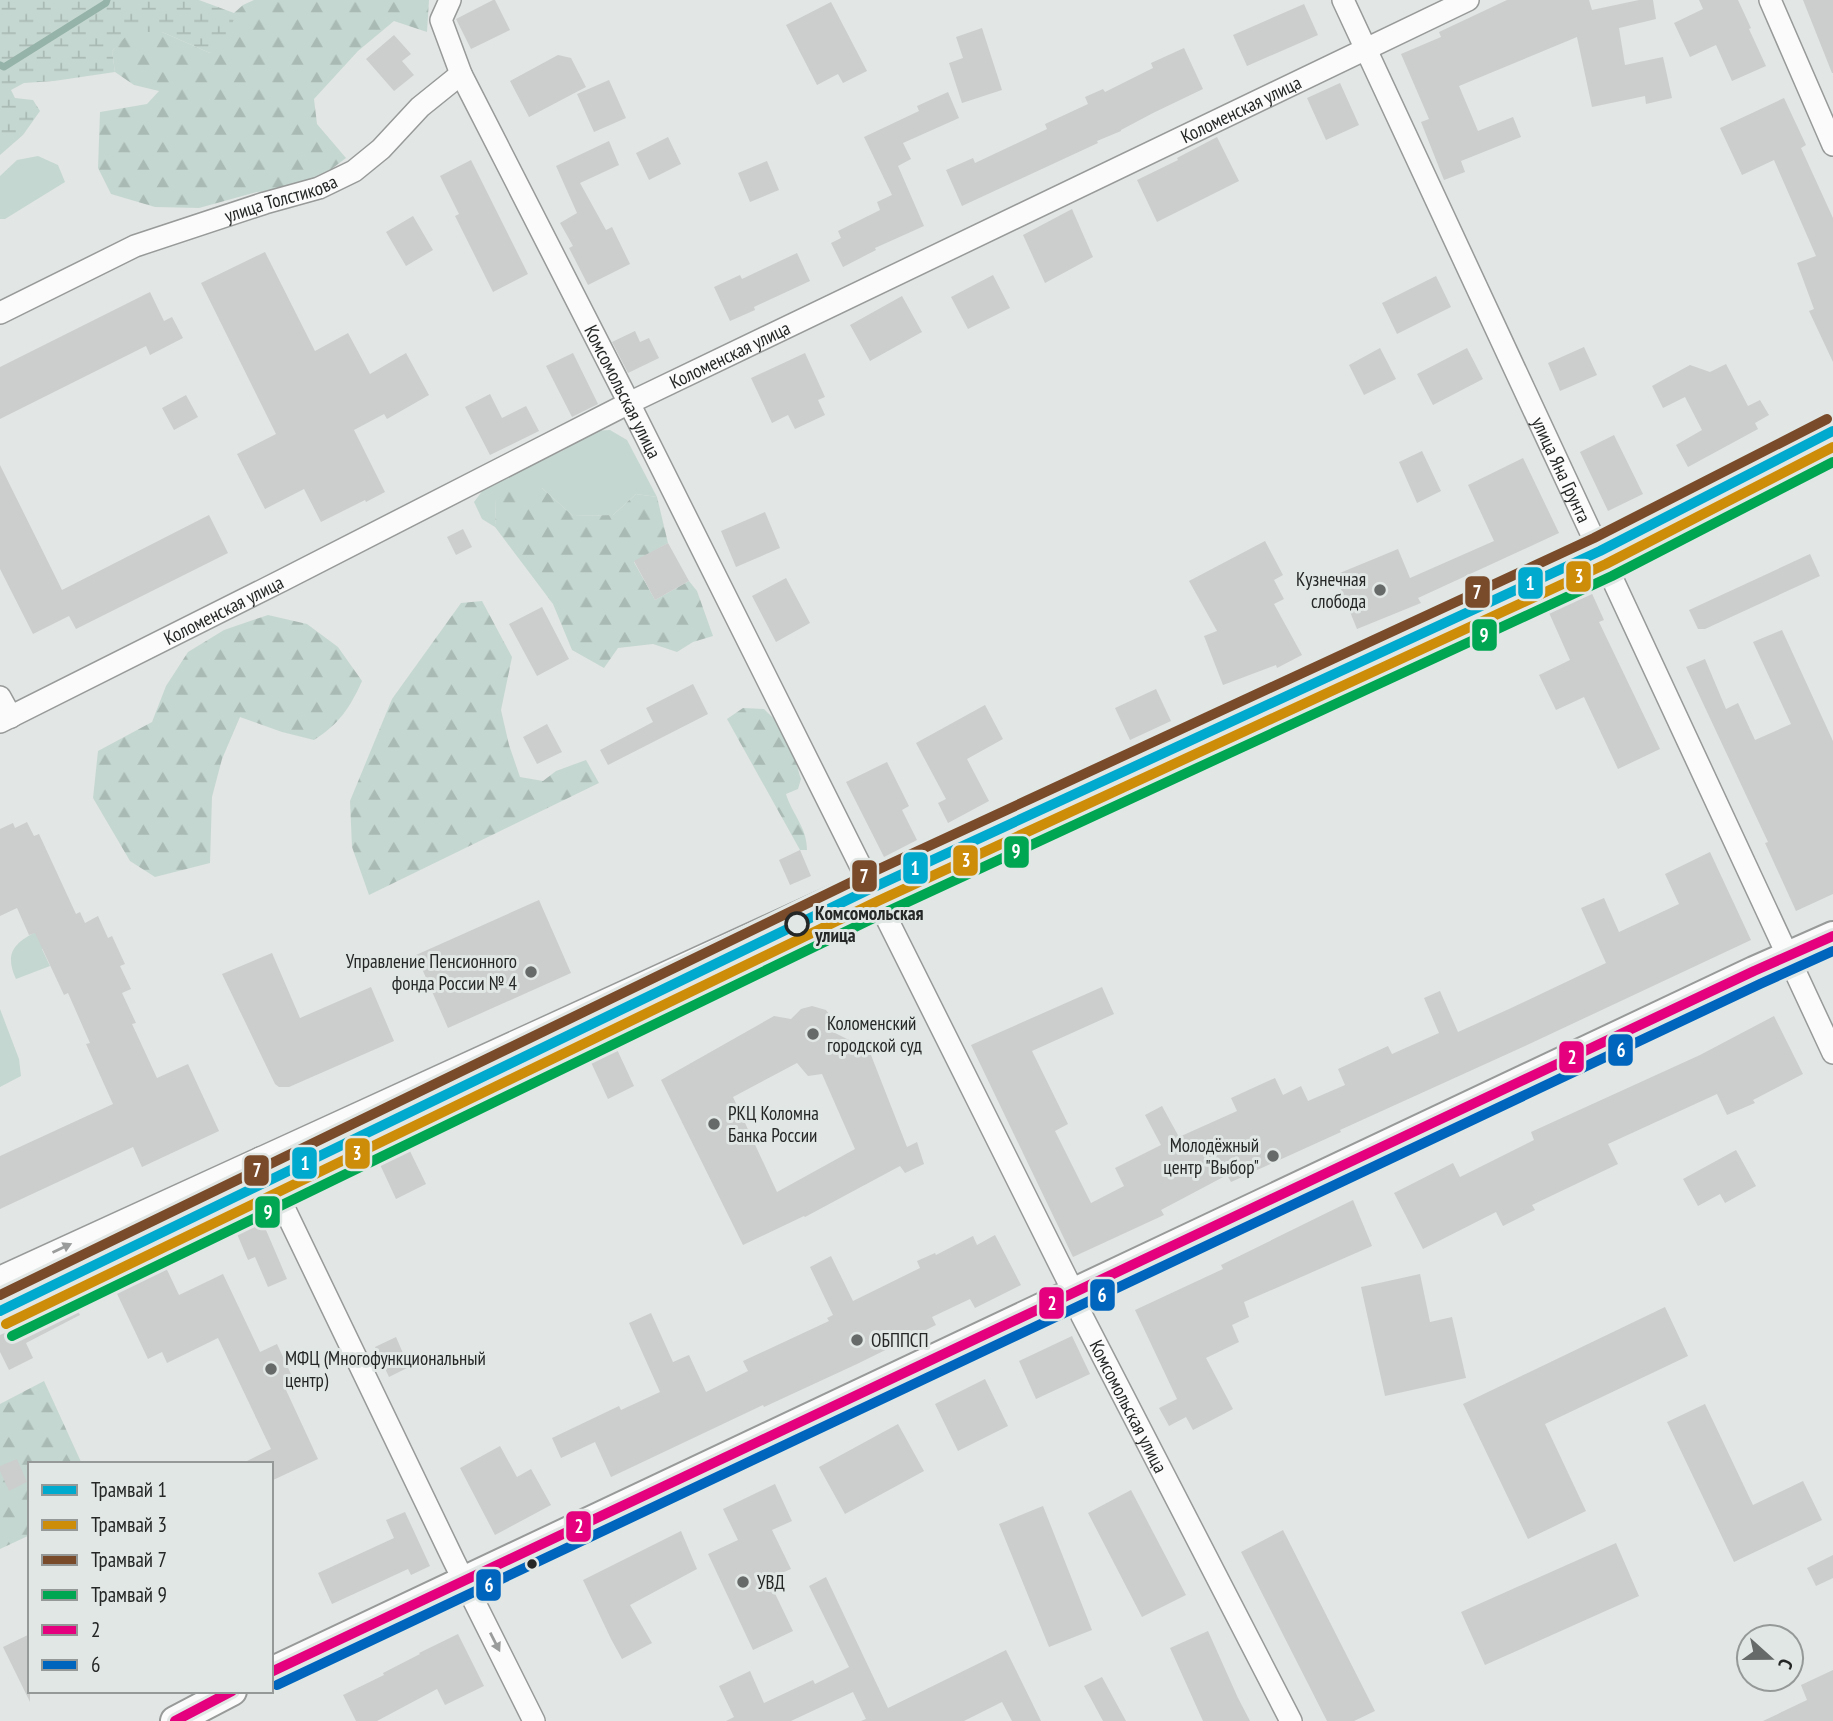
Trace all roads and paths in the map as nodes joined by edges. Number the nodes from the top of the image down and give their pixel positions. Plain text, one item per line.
1 (450, 0) edge
2 (1343, 0) edge
3 (1468, 0) edge
4 (1770, 0) edge
5 (1365, 50) junction
6 (461, 74) junction
7 (1833, 145) edge
8 (0, 313) edge
9 (629, 403) junction
10 (1833, 444) edge
11 (1605, 562) junction
12 (0, 696) edge
13 (5, 719) edge
14 (872, 889) junction
15 (1833, 936) edge
16 (1788, 956) junction
17 (1833, 1053) edge
18 (260, 1158) junction
19 (0, 1277) edge
20 (1074, 1293) junction
21 (464, 1581) junction
22 (273, 1671) edge
23 (228, 1693) edge
24 (174, 1721) edge
25 (534, 1721) edge
26 (1291, 1721) edge

1 - 6 street
2 - 5 street, улица Яна Грунта
3 - 5 street, Коломенская улица
4 - 7 street
5 - 9 street, Коломенская улица
5 - 11 street, улица Яна Грунта
6 - 8 street, улица Толстикова
6 - 9 street, Комсомольская улица
9 - 13 street, Коломенская улица
9 - 14 street, Комсомольская улица
10 - 11 street
11 - 14 street
11 - 16 street, улица Яна Грунта
12 - 13 street
14 - 18 street
14 - 20 street, Комсомольская улица
15 - 16 main road
16 - 17 street, улица Яна Грунта
16 - 20 main road
19 -> 18 street
18 - 21 street
20 - 21 main road
20 - 26 street, Комсомольская улица
21 - 22 main road
21 -> 25 street
23 - 24 main road

